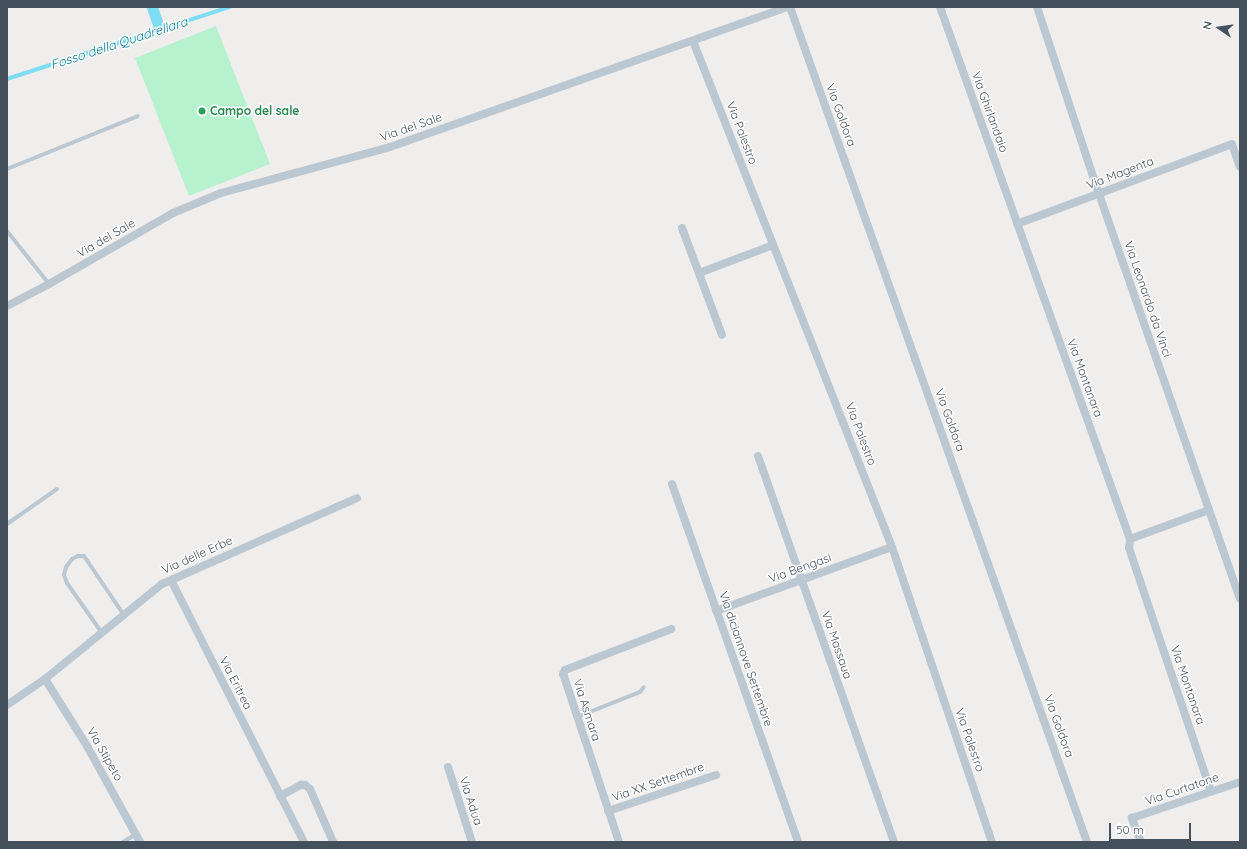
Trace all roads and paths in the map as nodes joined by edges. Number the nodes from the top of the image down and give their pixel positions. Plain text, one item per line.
1 (789, 7) edge
2 (940, 7) edge
3 (1037, 7) edge
4 (693, 41) junction
5 (138, 116) dead end
6 (1240, 168) edge
7 (7, 169) edge
8 (1099, 194) junction
9 (1017, 224) junction
10 (682, 228) dead end
11 (7, 231) edge
12 (773, 245) junction
13 (699, 273) junction
14 (49, 284) junction
15 (7, 306) edge
16 (722, 335) dead end
17 (758, 456) dead end
18 (672, 484) dead end
19 (57, 489) dead end
20 (357, 498) dead end
21 (1209, 510) junction
22 (7, 524) edge
23 (1130, 539) junction
24 (892, 547) junction
25 (170, 580) junction
26 (801, 580) junction
27 (1240, 598) edge
28 (716, 611) junction
29 (124, 615) junction
30 (671, 629) dead end
31 (102, 633) junction
32 (45, 679) junction
33 (644, 687) dead end
34 (7, 706) edge
35 (576, 717) junction
36 (448, 767) dead end
37 (716, 774) dead end
38 (1240, 782) edge
39 (1211, 792) junction
40 (280, 796) junction
41 (608, 811) junction
42 (138, 838) edge
43 (123, 842) edge
44 (304, 842) edge
45 (333, 842) edge
46 (472, 842) edge
47 (619, 842) edge
48 (798, 842) edge
49 (894, 842) edge
50 (992, 842) edge
51 (1087, 842) edge
52 (1141, 842) edge

1 - 4 street, Via del Sale
1 - 51 street, Via Goldora
2 - 9 street, Via Ghirlandaio
3 - 8 street, Via Leonardo da Vinci
4 - 12 street, Via Palestro
4 - 14 street, Via del Sale
5 - 7 lane
6 - 8 street, Via Magenta
8 - 9 street, Via Magenta
8 - 21 street, Via Leonardo da Vinci
9 - 23 street, Via Montanara
10 - 13 street
11 - 14 lane
12 - 13 street
12 - 24 street, Via Palestro
13 - 16 street
14 - 15 street, Via del Sale
17 - 26 street, Via Massaua
18 - 28 street, Via diciannove Settembre
19 - 22 lane
20 - 25 street, Via delle Erbe
21 - 23 street
21 - 27 street, Via Leonardo da Vinci
23 - 39 street, Via Montanara
24 - 26 street, Via Bengasi
24 - 50 street, Via Palestro
25 - 29 street, Via delle Erbe
25 - 40 street, Via Eritrea
26 - 28 street, Via Bengasi
26 - 49 street, Via Massaua
28 - 48 street, Via diciannove Settembre
29 - 31 street, Via delle Erbe
29 - 31 lane
30 - 35 street, Via Asmara
31 - 32 street, Via delle Erbe
32 - 34 street, Via delle Erbe
32 - 42 street, Via Stipeto
33 - 35 lane
35 - 41 street, Via Asmara
36 - 46 street, Via Adua
37 - 41 street, Via XX Settembre
38 - 39 street, Via Curtatone
39 - 52 street, Via Curtatone
40 - 44 street, Via Eritrea
40 - 45 street
41 - 47 street, Via Asmara
42 - 43 lane

